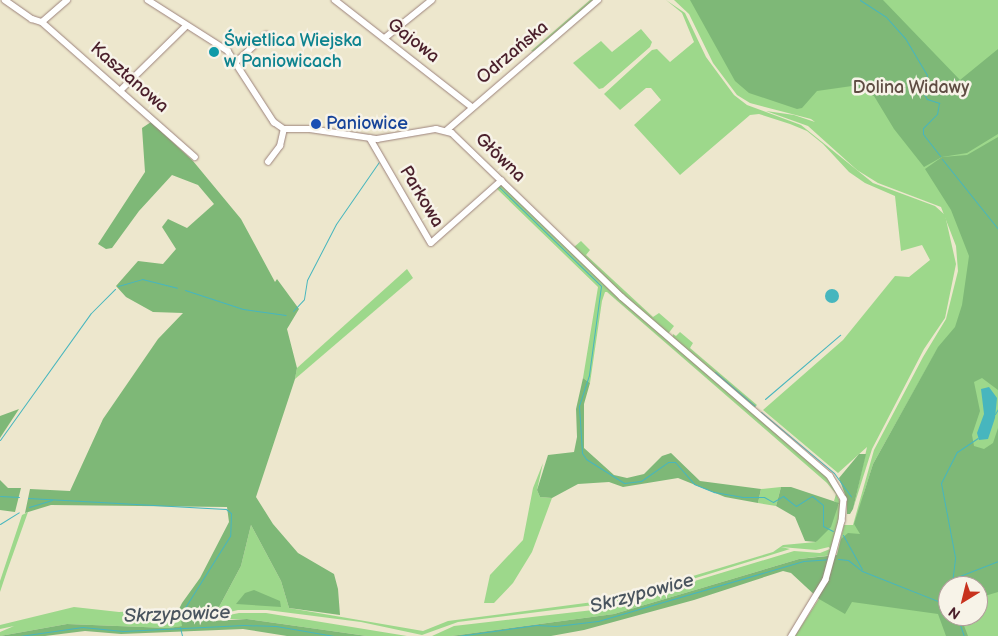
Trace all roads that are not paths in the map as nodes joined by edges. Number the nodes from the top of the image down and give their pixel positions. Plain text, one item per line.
1 (4, 0) edge
2 (67, 0) edge
3 (148, 0) edge
4 (432, 0) edge
5 (598, 0) edge
6 (338, 1) edge
7 (42, 22) junction
8 (186, 26) junction
9 (266, 35) dead end
10 (385, 38) junction
11 (237, 61) junction
12 (122, 89) junction
13 (472, 107) junction
14 (284, 129) junction
15 (447, 130) junction
16 (370, 138) junction
17 (195, 157) dead end
18 (268, 162) dead end
19 (501, 181) junction
20 (792, 636) edge

1 - 7 street
2 - 7 street
3 - 8 street
4 - 10 street
5 - 13 street, Odrzańska
6 - 10 street, Gajowa
7 - 12 street, Kasztanowa
8 - 11 street
8 - 12 street
9 - 11 street
10 - 13 street, Gajowa
11 - 14 street
12 - 17 street, Kasztanowa
13 - 15 street, Odrzańska
14 - 16 street
14 - 18 street
15 - 16 street
15 - 19 street, Główna
16 - 19 street, Parkowa
19 - 20 street, Główna

